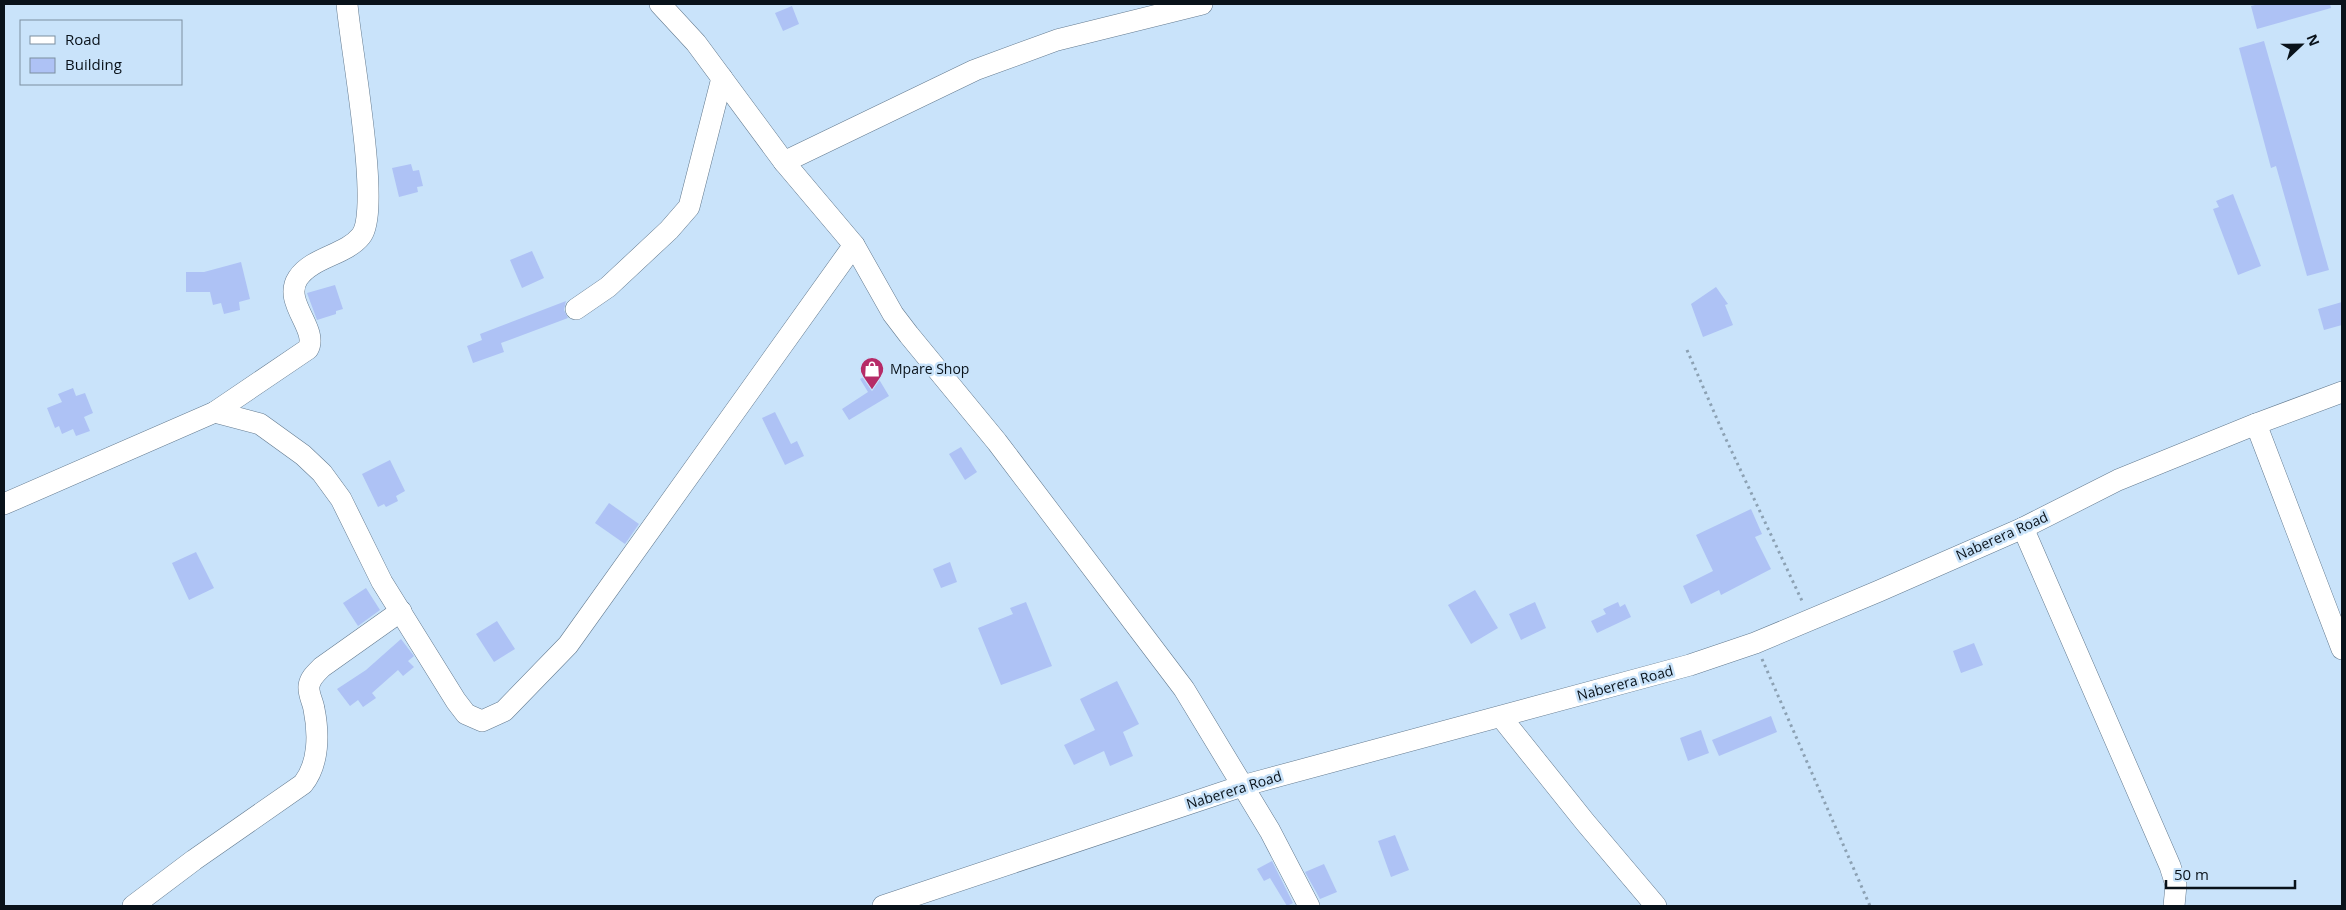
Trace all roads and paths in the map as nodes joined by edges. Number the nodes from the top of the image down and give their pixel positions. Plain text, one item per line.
1 (347, 4) edge
2 (660, 4) edge
3 (1202, 4) edge
4 (722, 78) junction
5 (784, 162) junction
6 (854, 245) junction
7 (576, 309) dead end
8 (1687, 350) dead end
9 (2342, 392) edge
10 (215, 412) junction
11 (2256, 424) junction
12 (4, 504) edge
13 (2023, 528) junction
14 (401, 612) junction
15 (1811, 620) junction
16 (1755, 643) junction
17 (2342, 649) edge
18 (1502, 717) junction
19 (1242, 786) junction
20 (937, 897) edge
21 (133, 906) edge
22 (883, 906) edge
23 (1310, 906) edge
24 (1656, 906) edge
25 (1870, 906) edge
26 (2174, 906) edge

1 - 10 street
2 - 4 street
3 - 5 street
4 - 5 street
4 - 7 street
5 - 6 street
6 - 14 street
6 - 19 street
8 - 15 path
9 - 11 street, Naberera Road
10 - 12 street
10 - 14 street
11 - 13 street, Naberera Road
11 - 17 street
13 - 15 street, Naberera Road
13 - 26 street
14 - 21 street
15 - 16 street, Naberera Road
16 - 18 street, Naberera Road
16 - 25 path
18 - 19 street, Naberera Road
18 - 24 street
19 - 20 street, Naberera Road
19 - 23 street
20 - 22 street, Naberera Road

